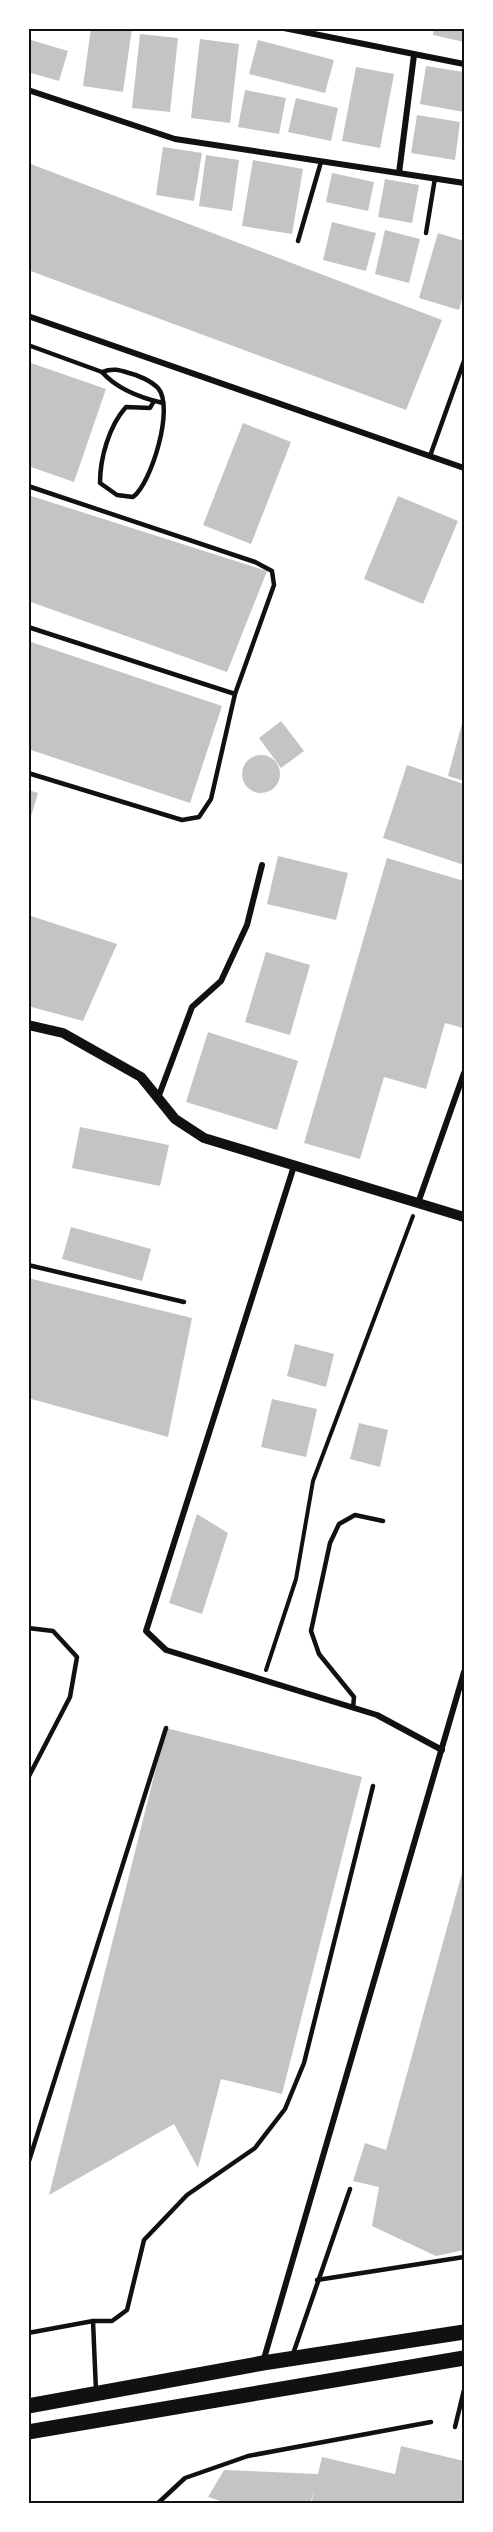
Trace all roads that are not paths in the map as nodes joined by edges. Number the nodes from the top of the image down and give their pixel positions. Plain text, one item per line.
1 (284, 28) edge
2 (414, 55) junction
3 (465, 64) edge
4 (28, 90) edge
5 (321, 162) junction
6 (399, 173) junction
7 (435, 178) junction
8 (465, 183) edge
9 (426, 232) dead end
10 (298, 241) dead end
11 (28, 316) edge
12 (28, 345) edge
13 (465, 361) edge
14 (102, 372) junction
15 (154, 401) junction
16 (163, 403) junction
17 (430, 456) junction
18 (465, 468) edge
19 (28, 486) edge
20 (28, 627) edge
21 (235, 694) junction
22 (28, 772) edge
23 (262, 865) dead end
24 (28, 1025) edge
25 (465, 1073) edge
26 (158, 1098) junction
27 (294, 1166) junction
28 (418, 1204) junction
29 (465, 1216) edge
30 (28, 1265) edge
31 (184, 1302) dead end
32 (383, 1521) dead end
33 (28, 1628) edge
34 (464, 1676) edge
35 (354, 1708) junction
36 (166, 1728) dead end
37 (442, 1750) junction
38 (28, 1778) edge
39 (373, 1786) dead end
40 (28, 2164) edge
41 (350, 2190) dead end
42 (465, 2257) edge
43 (317, 2280) junction
44 (93, 2321) junction
45 (465, 2332) edge
46 (28, 2333) edge
47 (465, 2358) edge
48 (291, 2359) junction
49 (263, 2363) junction
50 (465, 2390) edge
51 (96, 2394) junction
52 (28, 2406) edge
53 (431, 2422) dead end
54 (455, 2427) dead end
55 (28, 2432) edge
56 (157, 2504) edge

1 - 2 street
2 - 3 street
2 - 6 street
4 - 5 street
5 - 6 street
5 - 10 lane
6 - 7 street
7 - 8 street
7 - 9 lane
11 - 17 street
12 - 14 lane
13 - 17 lane
14 - 15 lane
14 - 16 lane
15 - 16 lane
15 - 16 lane
17 - 18 street
19 - 21 lane
20 - 21 lane
21 - 22 lane
23 - 26 street
24 - 26 street
25 - 28 street
26 - 27 street
27 - 28 street
27 - 35 street
28 - 29 street
30 - 31 lane
32 - 35 lane
33 - 38 lane
34 - 37 street
35 - 37 street
36 - 40 lane
37 - 49 street
39 - 44 lane
41 - 43 lane
42 - 43 lane
43 - 48 lane
44 - 46 lane
44 - 51 lane
45 - 48 main road
47 - 55 main road
48 - 49 main road
49 - 51 main road
50 - 54 lane
51 - 52 main road
53 - 56 lane

